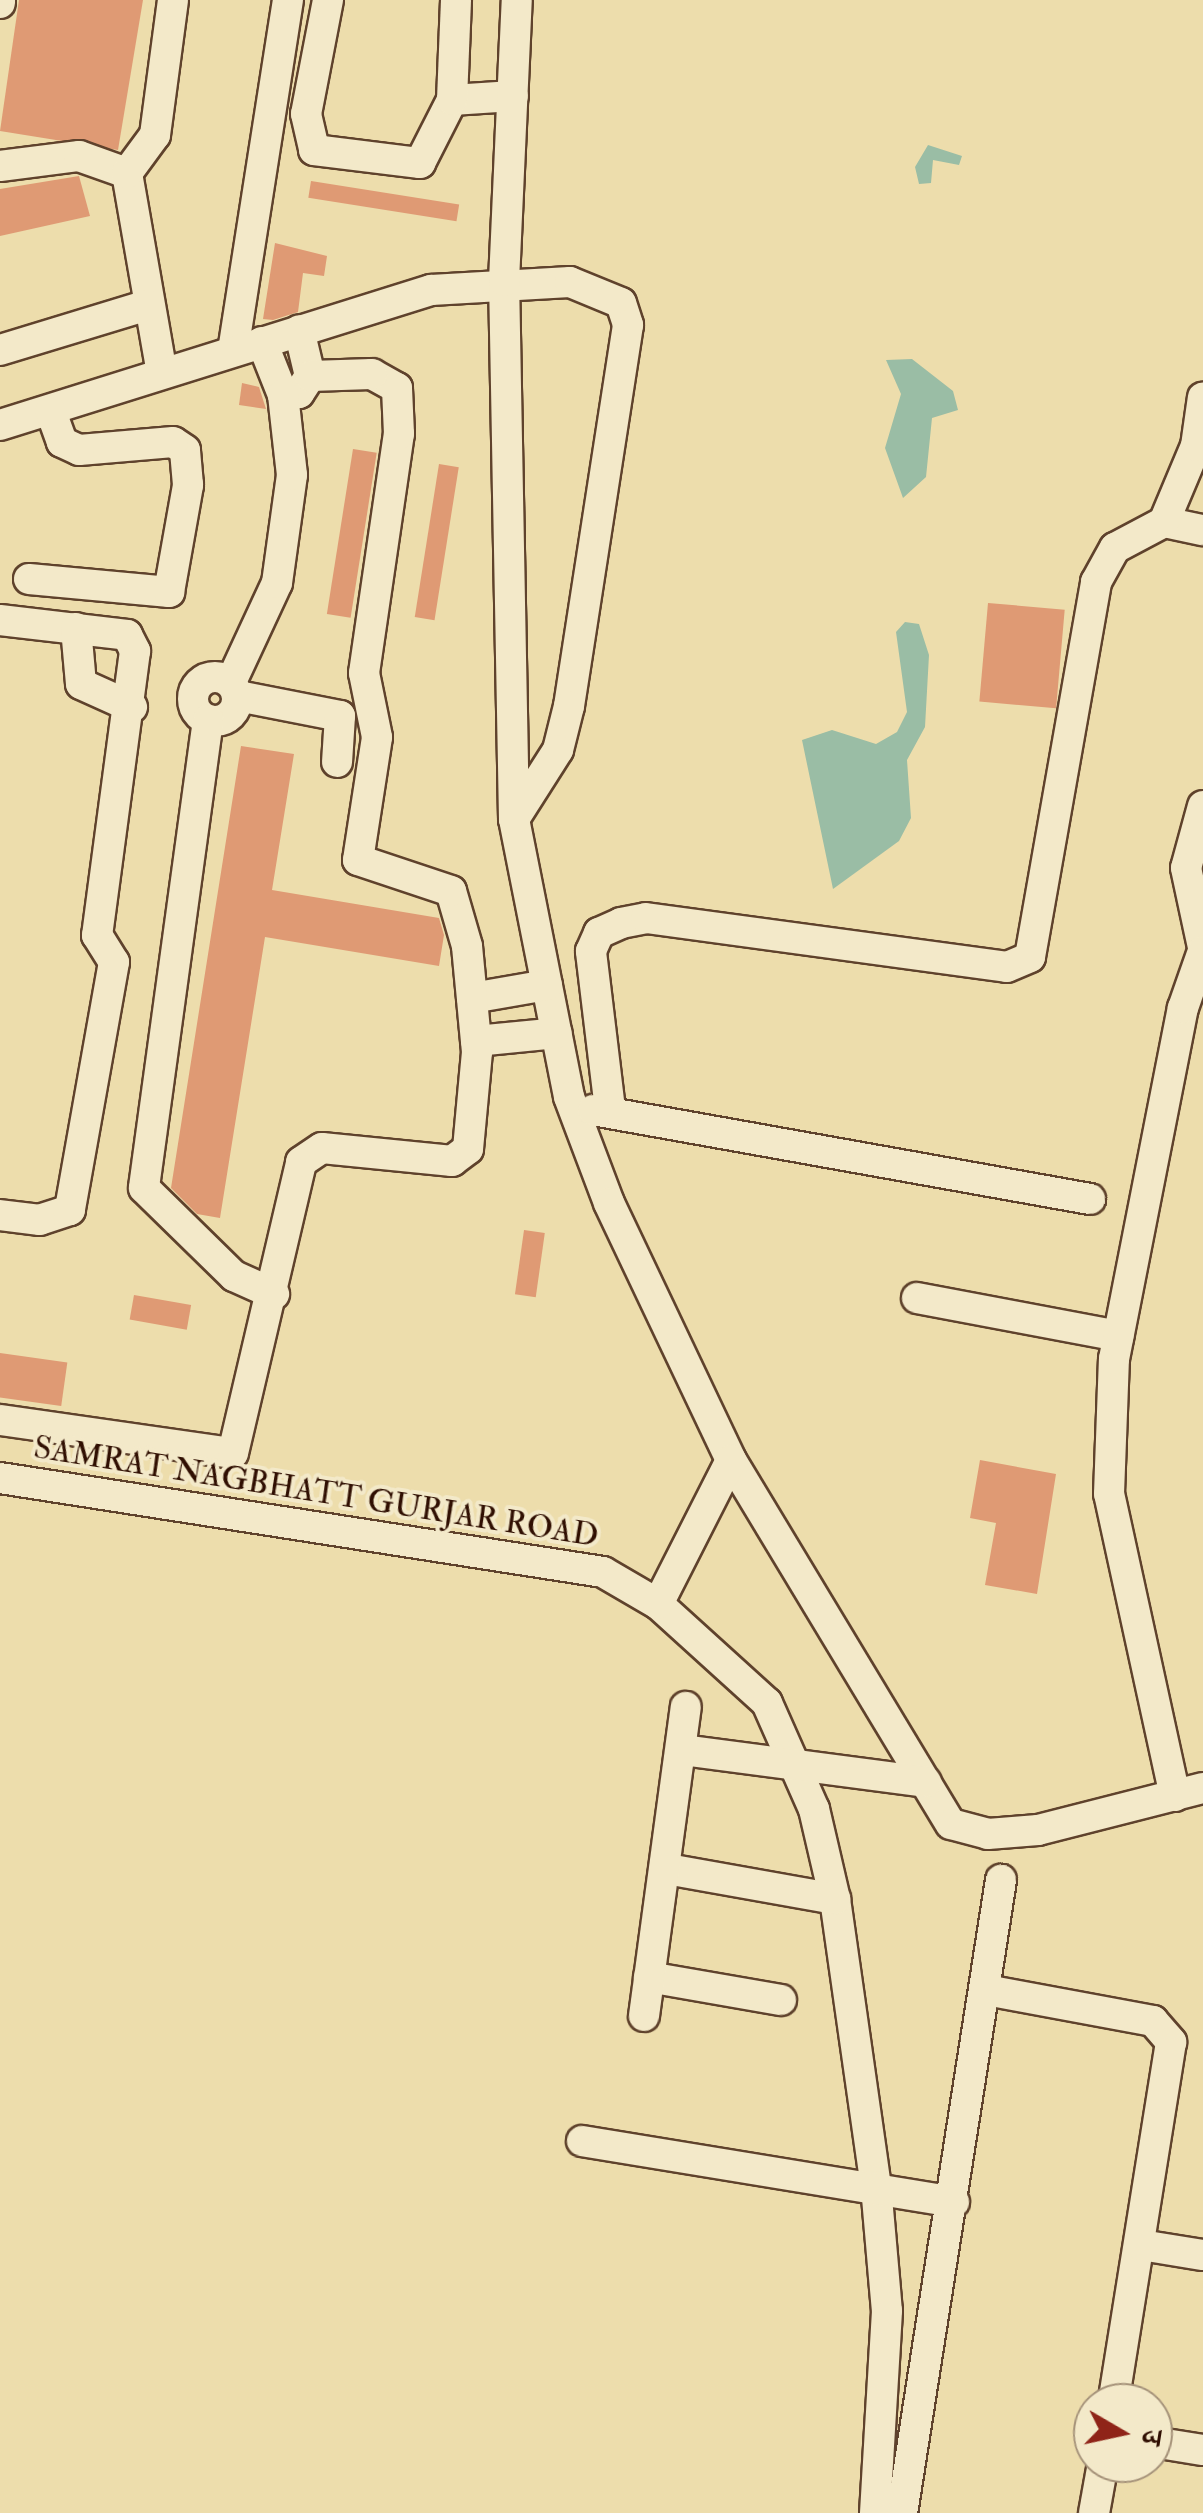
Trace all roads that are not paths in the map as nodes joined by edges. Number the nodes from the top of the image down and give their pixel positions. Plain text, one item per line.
1 (173, 0) edge
2 (288, 0) edge
3 (328, 0) edge
4 (456, 0) edge
5 (517, 0) edge
6 (514, 96) junction
7 (452, 100) junction
8 (0, 166) edge
9 (127, 173) junction
10 (504, 280) junction
11 (148, 305) junction
12 (299, 330) junction
13 (248, 347) junction
14 (0, 350) edge
15 (162, 373) junction
16 (310, 376) junction
17 (283, 395) junction
18 (1203, 397) edge
19 (51, 411) junction
20 (0, 425) edge
21 (1164, 522) junction
22 (1203, 530) edge
23 (30, 579) dead end
24 (0, 620) edge
25 (76, 628) junction
26 (234, 689) junction
27 (132, 707) junction
28 (337, 762) dead end
29 (1203, 806) edge
30 (514, 819) junction
31 (1200, 912) edge
32 (1203, 949) edge
33 (547, 985) junction
34 (472, 998) junction
35 (557, 1033) junction
36 (476, 1041) junction
37 (610, 1108) junction
38 (575, 1113) junction
39 (1090, 1200) dead end
40 (0, 1215) edge
41 (274, 1294) junction
42 (917, 1298) dead end
43 (1118, 1336) junction
44 (0, 1420) edge
45 (730, 1460) junction
46 (0, 1478) edge
47 (658, 1604) junction
48 (686, 1707) dead end
49 (683, 1750) junction
50 (798, 1767) junction
51 (926, 1782) junction
52 (1189, 1792) edge
53 (667, 1869) junction
54 (1001, 1880) dead end
55 (835, 1899) junction
56 (649, 1977) junction
57 (986, 1990) junction
58 (781, 2000) dead end
59 (644, 2016) dead end
60 (582, 2141) dead end
61 (876, 2186) junction
62 (954, 2202) junction
63 (1141, 2245) junction
64 (1203, 2254) edge
65 (1117, 2383) edge
66 (1173, 2445) edge
67 (1203, 2450) edge
68 (1099, 2483) edge
69 (875, 2513) edge
70 (902, 2513) edge
71 (1094, 2513) edge

1 - 9 street
2 - 13 street
3 - 7 street
4 - 7 street
5 - 6 street
6 - 7 street
6 - 10 street
8 - 9 street
9 - 11 street
10 - 12 street
10 - 30 street
10 - 30 street
11 - 14 street
11 - 15 street
12 - 13 street
12 - 16 street
13 - 15 street
13 - 17 street
15 - 19 street
16 - 17 street
16 - 34 street
17 - 26 street
18 - 21 street
19 - 20 street
19 - 23 street
21 - 22 street
21 - 37 street
24 - 25 street
25 - 27 street
25 - 27 street
26 - 28 street
26 - 41 street
27 - 40 street
29 - 31 street
30 - 33 street
31 - 32 street
32 - 43 street
33 - 34 street
33 - 35 street
34 - 36 street
35 - 36 street
35 - 38 street
36 - 41 street
37 - 38 street
37 - 39 street
38 - 45 street
41 - 44 street
42 - 43 street
43 - 52 street
45 - 47 street
45 - 51 street
46 - 47 street, SAMRAT NAGBHATT GURJAR ROAD
47 - 50 street, SAMRAT NAGBHATT GURJAR ROAD
48 - 49 street
49 - 50 street
49 - 53 street
50 - 51 street
50 - 55 street, SAMRAT NAGBHATT GURJAR ROAD
51 - 52 street
53 - 55 street
53 - 56 street
54 - 57 street
55 - 61 street, SAMRAT NAGBHATT GURJAR ROAD
56 - 58 street
56 - 59 street
57 - 62 street
57 - 63 street
60 - 61 street
61 - 62 street
61 - 69 street, SAMRAT NAGBHATT GURJAR ROAD
62 - 70 street
63 - 64 street
63 - 65 street
66 - 67 street
68 - 71 street

